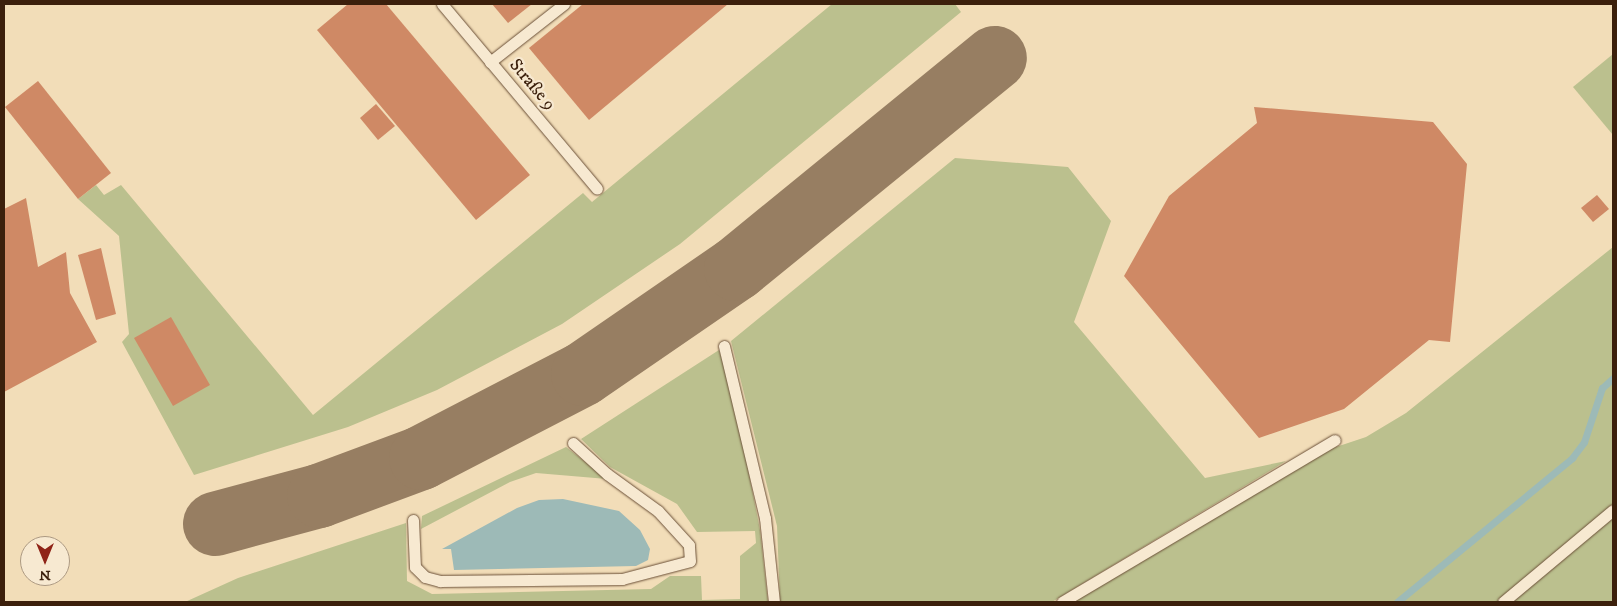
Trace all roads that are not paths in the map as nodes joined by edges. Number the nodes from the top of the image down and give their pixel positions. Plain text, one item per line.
1 (442, 4) edge
2 (564, 4) edge
3 (490, 62) junction
4 (597, 188) dead end
5 (724, 346) dead end
6 (1335, 440) dead end
7 (573, 443) dead end
8 (1613, 510) edge
9 (413, 520) dead end
10 (774, 602) edge
11 (1062, 602) edge
12 (1503, 602) edge

1 - 3 lane, Straße 9
2 - 3 lane
3 - 4 lane, Straße 9
5 - 10 lane
6 - 11 lane
7 - 9 lane
8 - 12 lane

